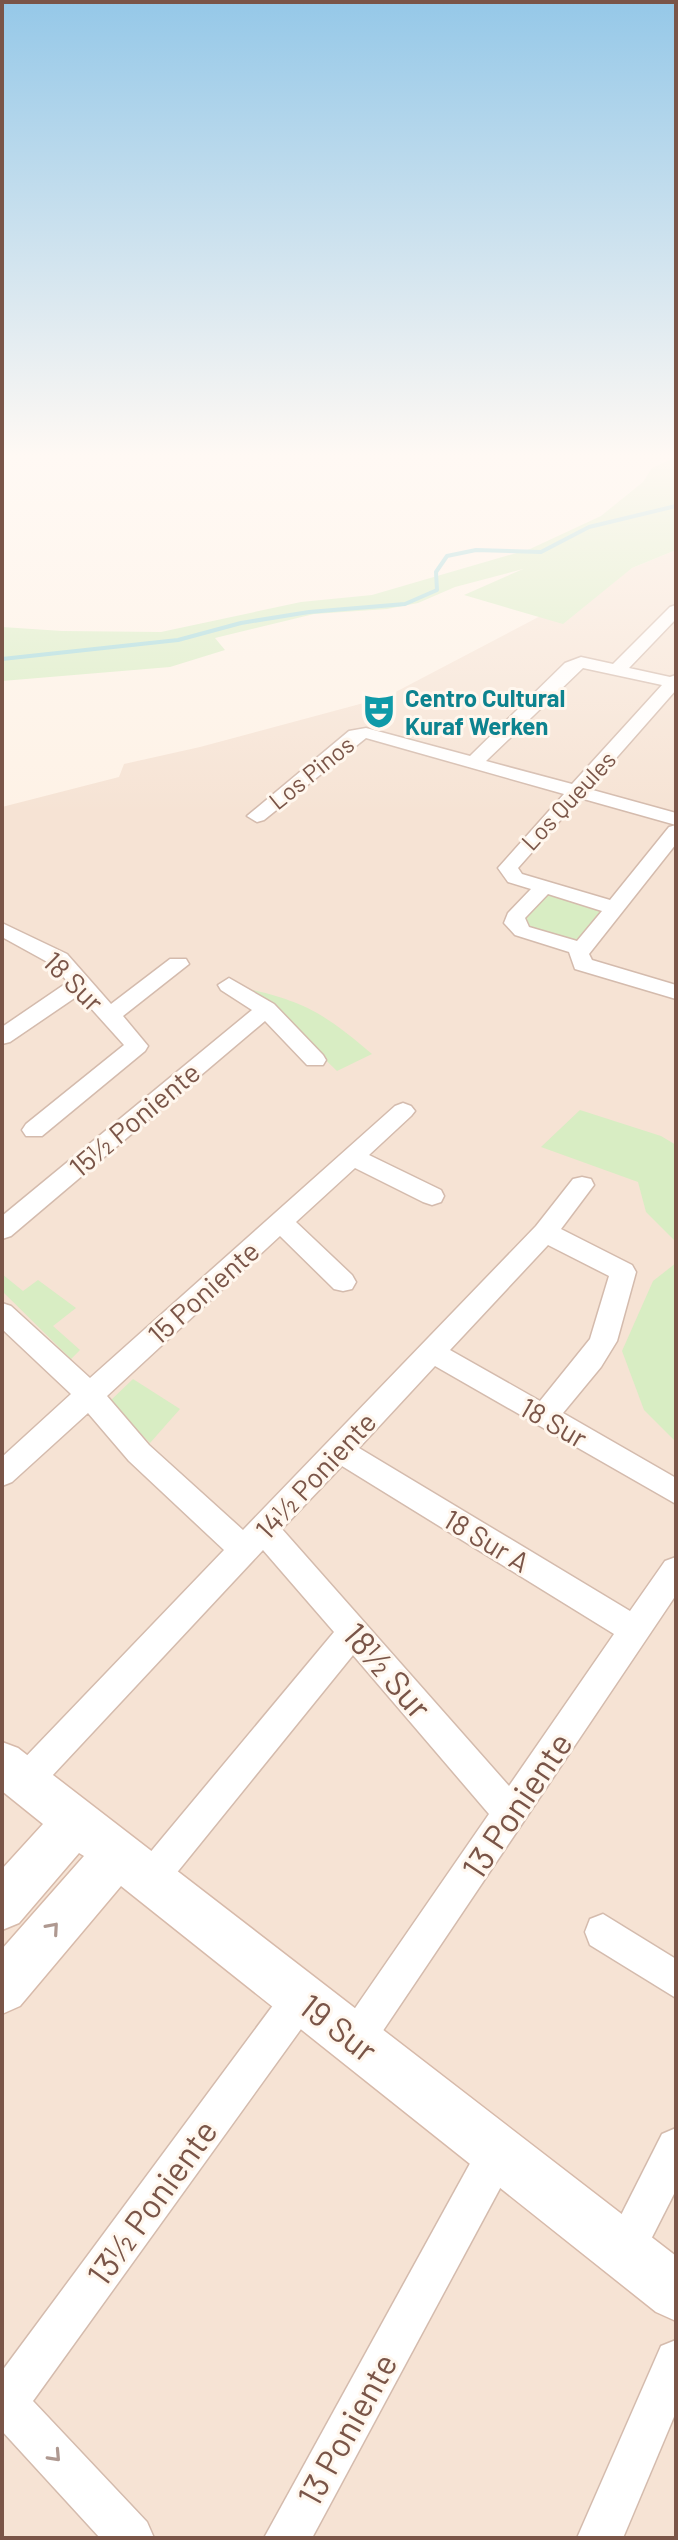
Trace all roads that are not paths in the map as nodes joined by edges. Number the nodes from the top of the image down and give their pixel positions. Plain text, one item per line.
1 (676, 610) edge
2 (618, 669) junction
3 (675, 682) edge
4 (474, 762) junction
5 (578, 792) junction
6 (257, 816) dead end
7 (676, 819) edge
8 (676, 831) edge
9 (544, 887) junction
10 (615, 908) junction
11 (2, 929) edge
12 (580, 954) junction
13 (178, 964) dead end
14 (80, 984) junction
15 (229, 985) dead end
16 (676, 992) edge
17 (266, 1009) junction
18 (109, 1016) junction
19 (2, 1037) edge
20 (315, 1060) dead end
21 (403, 1111) dead end
22 (34, 1130) dead end
23 (353, 1157) junction
24 (582, 1185) dead end
25 (432, 1196) dead end
26 (281, 1222) junction
27 (2, 1230) edge
28 (545, 1232) junction
29 (343, 1282) dead end
30 (2, 1313) edge
31 (432, 1352) junction
32 (90, 1395) junction
33 (544, 1416) junction
34 (339, 1450) junction
35 (2, 1474) edge
36 (676, 1492) edge
37 (254, 1540) junction
38 (676, 1570) edge
39 (635, 1630) junction
40 (354, 1631) junction
41 (13, 1772) edge
42 (510, 1813) junction
43 (76, 1821) junction
44 (134, 1866) junction
45 (2, 1906) edge
46 (603, 1932) dead end
47 (676, 1980) edge
48 (2, 1988) edge
49 (301, 1998) junction
50 (355, 2040) junction
51 (676, 2148) edge
52 (498, 2152) junction
53 (624, 2251) junction
54 (676, 2292) edge
55 (676, 2361) edge
56 (3, 2403) edge
57 (131, 2538) edge
58 (287, 2538) edge
59 (600, 2538) edge

1 - 2 street
2 - 3 street
2 - 4 street
3 - 5 street, Los Queules
4 - 5 street
4 - 6 street, Los Pinos
5 - 7 street
5 - 9 street, Los Queules
8 - 10 street
9 - 10 street, Los Queules
9 - 12 street
10 - 12 street
11 - 14 street, 18 Sur
12 - 16 street
13 - 18 street
14 - 18 street, 18 Sur
14 - 19 street
15 - 17 street
17 - 20 street
17 - 27 street, 15½ Poniente
18 - 22 street, 18 Sur
21 - 23 street, 15 Poniente
23 - 25 street
23 - 26 street, 15 Poniente
24 - 28 street, 14½ Poniente
26 - 29 street
26 - 32 street, 15 Poniente
28 - 31 street, 14½ Poniente
28 - 33 street
30 - 32 street, 18½ Sur
31 - 33 street, 18 Sur
31 - 34 street, 14½ Poniente
32 - 35 street, 15 Poniente
32 - 37 street, 18½ Sur
33 - 36 street, 18 Sur
34 - 37 street, 14½ Poniente
34 - 39 street, 18 Sur A
37 - 40 street, 18½ Sur
37 - 41 street, 14½ Poniente
38 - 39 street, 13 Poniente
39 - 42 street, 13 Poniente
40 - 42 street, 18½ Sur
40 - 44 street
41 - 43 street, 19 Sur
42 - 50 street, 13 Poniente
43 - 44 street, 19 Sur
43 - 45 street
48 -> 44 street
44 - 49 street, 19 Sur
46 - 47 street
49 - 50 street, 19 Sur
49 - 56 street, 13½ Poniente
50 - 52 street, 19 Sur
51 - 53 street
52 - 53 street, 19 Sur
52 - 58 street, 13 Poniente
53 - 54 street, 19 Sur
55 - 59 street
56 -> 57 street

